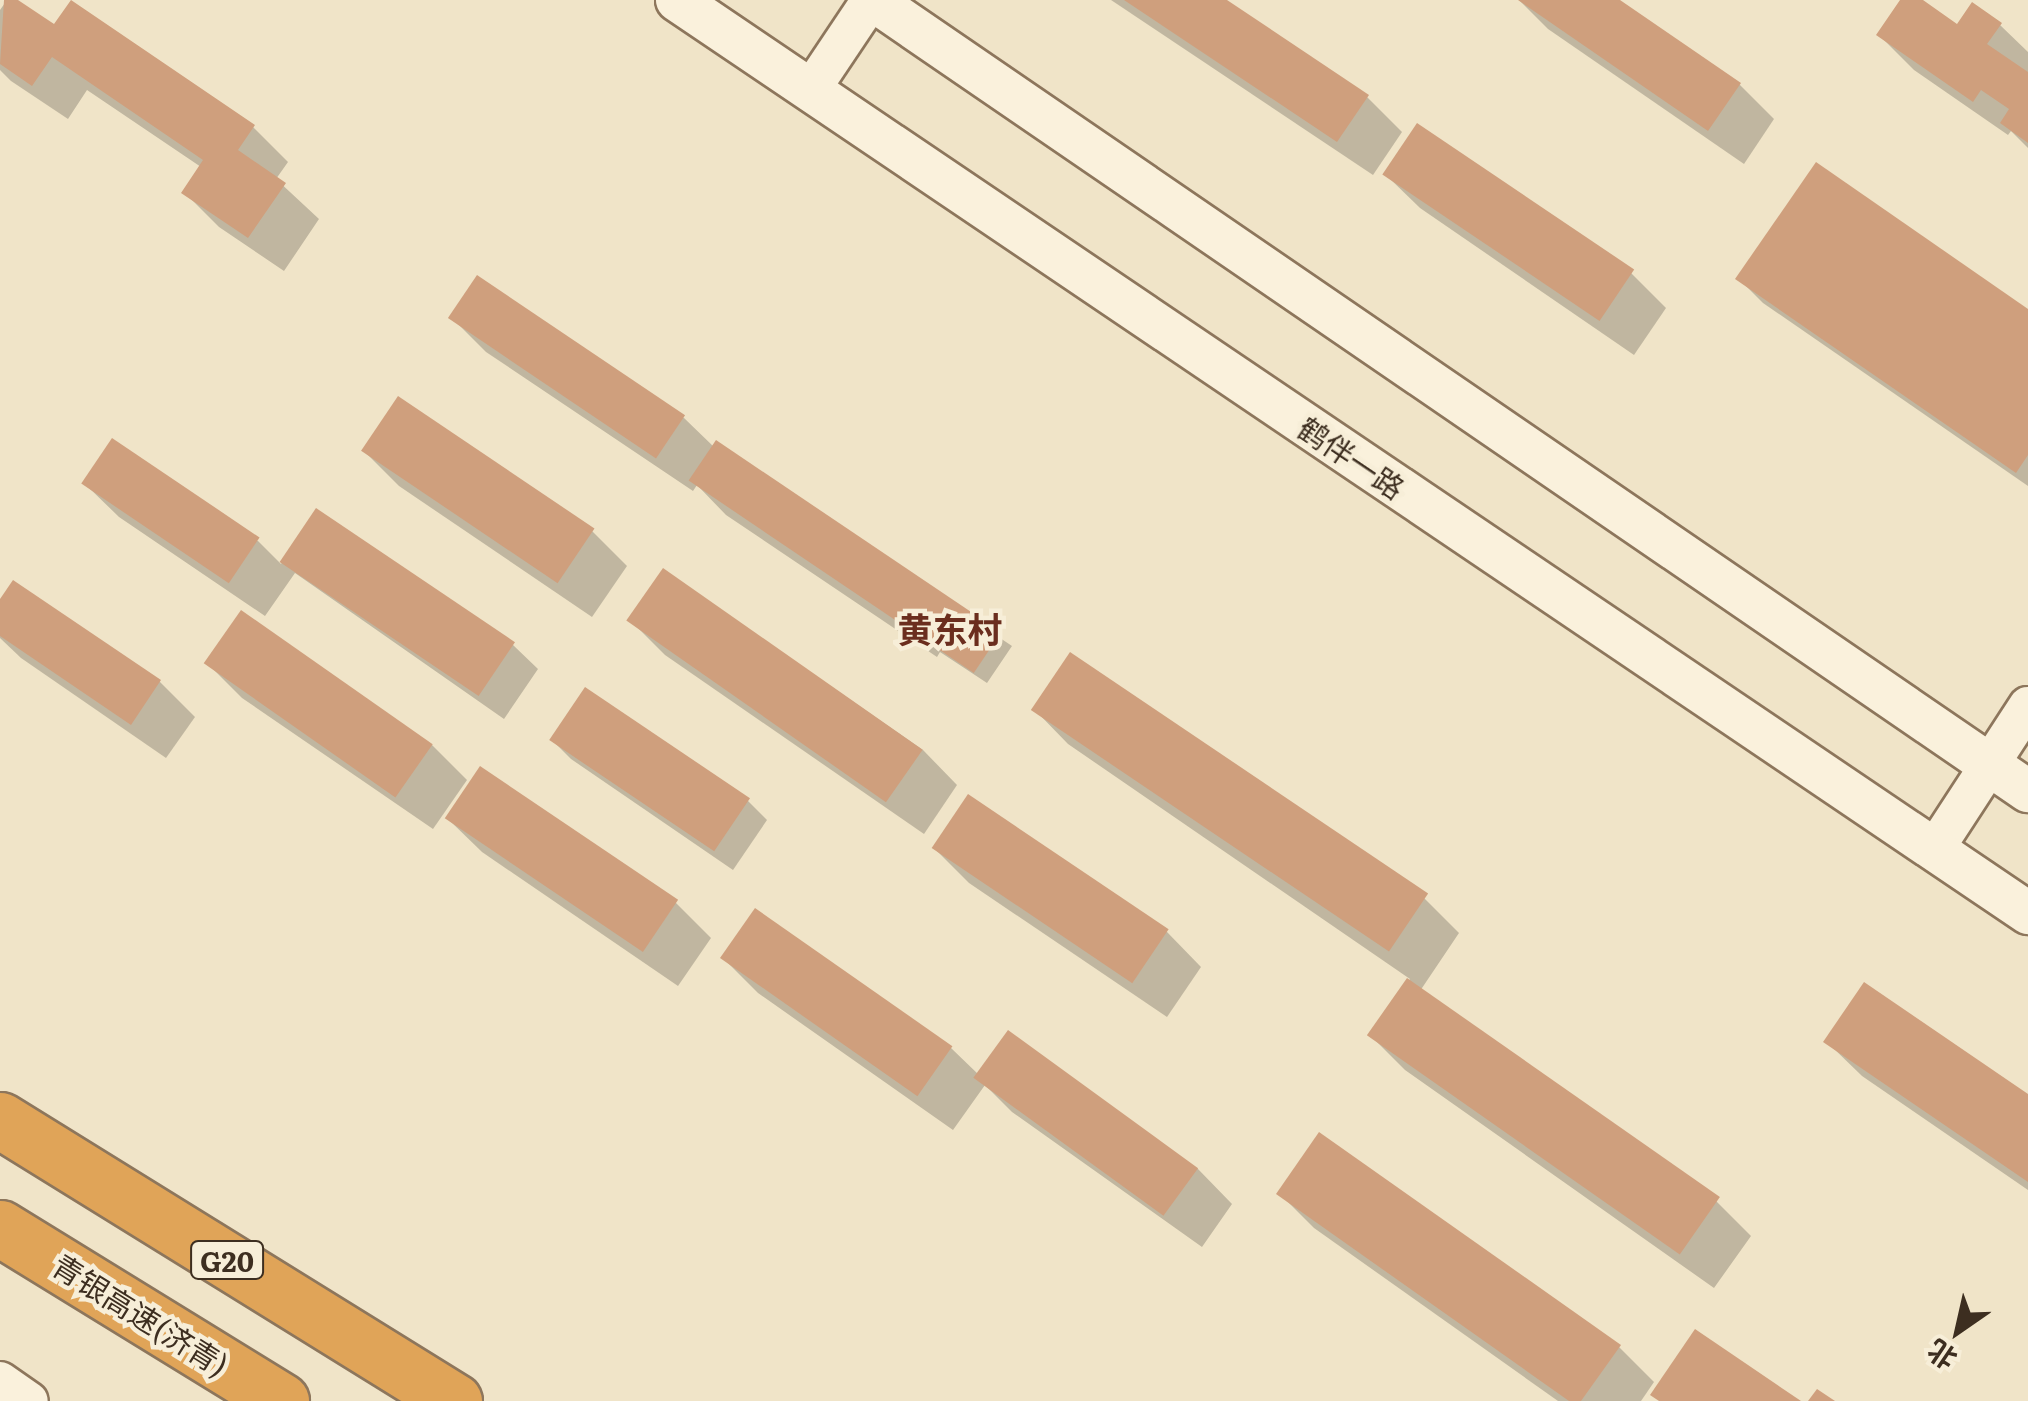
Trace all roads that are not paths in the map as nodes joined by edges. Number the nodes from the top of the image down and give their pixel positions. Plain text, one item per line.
1 (678, 0) edge
2 (872, 0) edge
3 (810, 91) junction
4 (2028, 706) edge
5 (1988, 764) junction
6 (2028, 791) edge
7 (1934, 850) junction
8 (2028, 913) edge
9 (0, 1120) edge
10 (0, 1228) edge
11 (0, 1381) edge
12 (30, 1401) edge
13 (282, 1401) edge
14 (454, 1401) edge

1 - 3 main road, 鹤伴一路
2 - 3 street
2 - 5 main road
3 - 7 main road, 鹤伴一路
4 - 5 street
5 - 6 main road
5 - 7 street
7 - 8 main road, 鹤伴一路
9 - 14 highway, G20
10 - 13 highway, 青银高速(济青)
11 - 12 street

